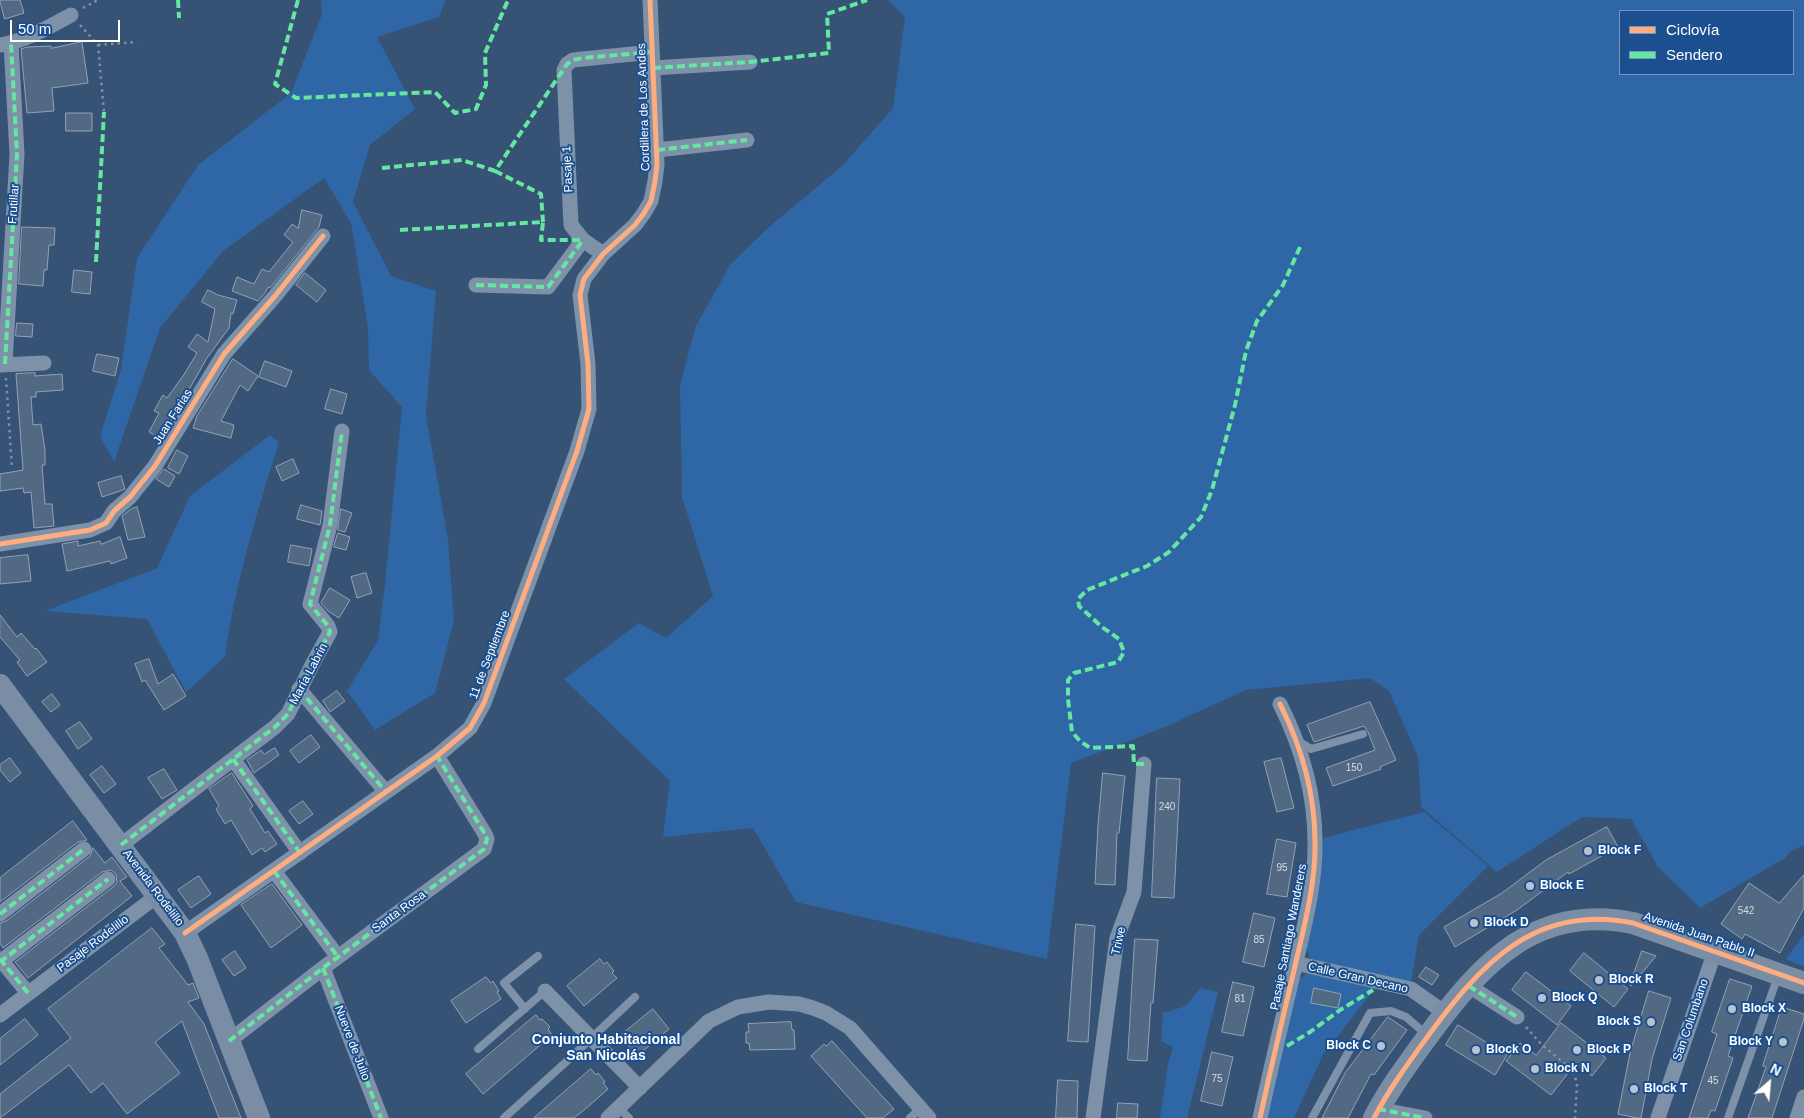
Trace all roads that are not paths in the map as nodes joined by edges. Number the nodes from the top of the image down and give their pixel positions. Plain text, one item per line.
1 (650, 0) edge
2 (71, 15) road end
3 (6, 44) edge
4 (652, 52) junction
5 (750, 62) dead end
6 (653, 68) junction
7 (747, 140) dead end
8 (656, 150) junction
9 (323, 236) dead end
10 (583, 240) junction
11 (603, 254) junction
12 (476, 285) dead end
13 (44, 363) dead end
14 (3, 365) edge
15 (342, 431) dead end
16 (0, 544) edge
17 (0, 685) edge
18 (299, 689) junction
19 (1280, 704) dead end
20 (1364, 734) dead end
21 (1296, 740) junction
22 (437, 756) junction
23 (233, 759) junction
24 (1144, 764) dead end
25 (386, 792) junction
26 (121, 845) junction
27 (84, 849) dead end
28 (300, 852) junction
29 (274, 871) junction
30 (108, 879) dead end
31 (158, 896) junction
32 (0, 914) edge
33 (185, 933) junction
34 (1714, 951) junction
35 (538, 956) dead end
36 (338, 957) junction
37 (0, 961) edge
38 (1295, 963) junction
39 (322, 968) junction
40 (1779, 974) junction
41 (1804, 983) edge
42 (1469, 986) junction
43 (545, 991) joint
44 (28, 994) junction
45 (634, 997) dead end
46 (525, 1008) junction
47 (1445, 1012) junction
48 (0, 1015) edge
49 (1517, 1017) road end
50 (1428, 1036) junction
51 (591, 1038) junction
52 (229, 1040) junction
53 (478, 1049) dead end
54 (640, 1088) junction
55 (1804, 1097) edge
56 (1376, 1114) edge
57 (619, 1115) edge
58 (920, 1115) edge
59 (259, 1118) edge
60 (381, 1118) edge
61 (504, 1118) edge
62 (1094, 1118) edge
63 (1260, 1118) edge
64 (1312, 1118) edge
65 (1425, 1118) edge
66 (1658, 1118) edge
67 (1728, 1118) edge
68 (1797, 1118) edge

1 - 4 street, Cordillera de Los Andes
2 - 3 street
3 - 14 street, Frutillar
4 - 6 street, Cordillera de Los Andes
4 - 10 street, Pasaje 1
5 - 6 street
6 - 8 street, Cordillera de Los Andes
7 - 8 street
8 - 11 street, Cordillera de Los Andes
9 - 16 street, Juan Farias
10 - 11 street, Pasaje 1
10 - 12 street
11 - 22 street, 11 de Septiembre
13 - 14 street
15 - 18 street, María Labrin
17 - 26 street, Avenida Rodelillo
18 - 23 street, María Labrin
18 - 25 street
19 - 21 street, Pasaje Santiago Wanderers
20 - 21 lane
21 - 38 street, Pasaje Santiago Wanderers
22 - 25 street, 11 de Septiembre
22 - 36 street, Santa Rosa
23 - 26 street, María Labrin
23 - 28 street
24 - 62 street, Triwe
25 - 28 street, 11 de Septiembre
26 - 31 street, Avenida Rodelillo
27 - 32 street
28 - 29 street, 11 de Septiembre
29 - 33 street, 11 de Septiembre
29 - 36 street
30 - 37 street
31 - 33 street, Avenida Rodelillo
31 - 44 street, Pasaje Rodelillo
33 - 52 street, Avenida Rodelillo
34 - 40 street, Avenida Juan Pablo II
34 - 42 street, Avenida Juan Pablo II
34 - 66 street, San Columbano
35 - 46 lane
36 - 39 street, Santa Rosa
37 - 44 street
38 - 47 street, Calle Gran Decano
38 - 63 street, Pasaje Santiago Wanderers
39 - 52 street, Santa Rosa
39 - 60 street, Nueve de Julio
40 - 41 street, Avenida Juan Pablo II
40 - 67 lane
42 - 47 street, Avenida Juan Pablo II
42 - 49 street
43 - 46 lane
43 - 51 street
44 - 48 street, Pasaje Rodelillo
45 - 51 lane
46 - 53 lane
47 - 50 street, Avenida Juan Pablo II
50 - 56 street, Avenida Juan Pablo II
50 - 64 lane
51 - 54 street
51 - 61 lane
52 - 59 street, Avenida Rodelillo
54 - 57 street
54 - 58 street
55 - 68 street
56 - 65 street

